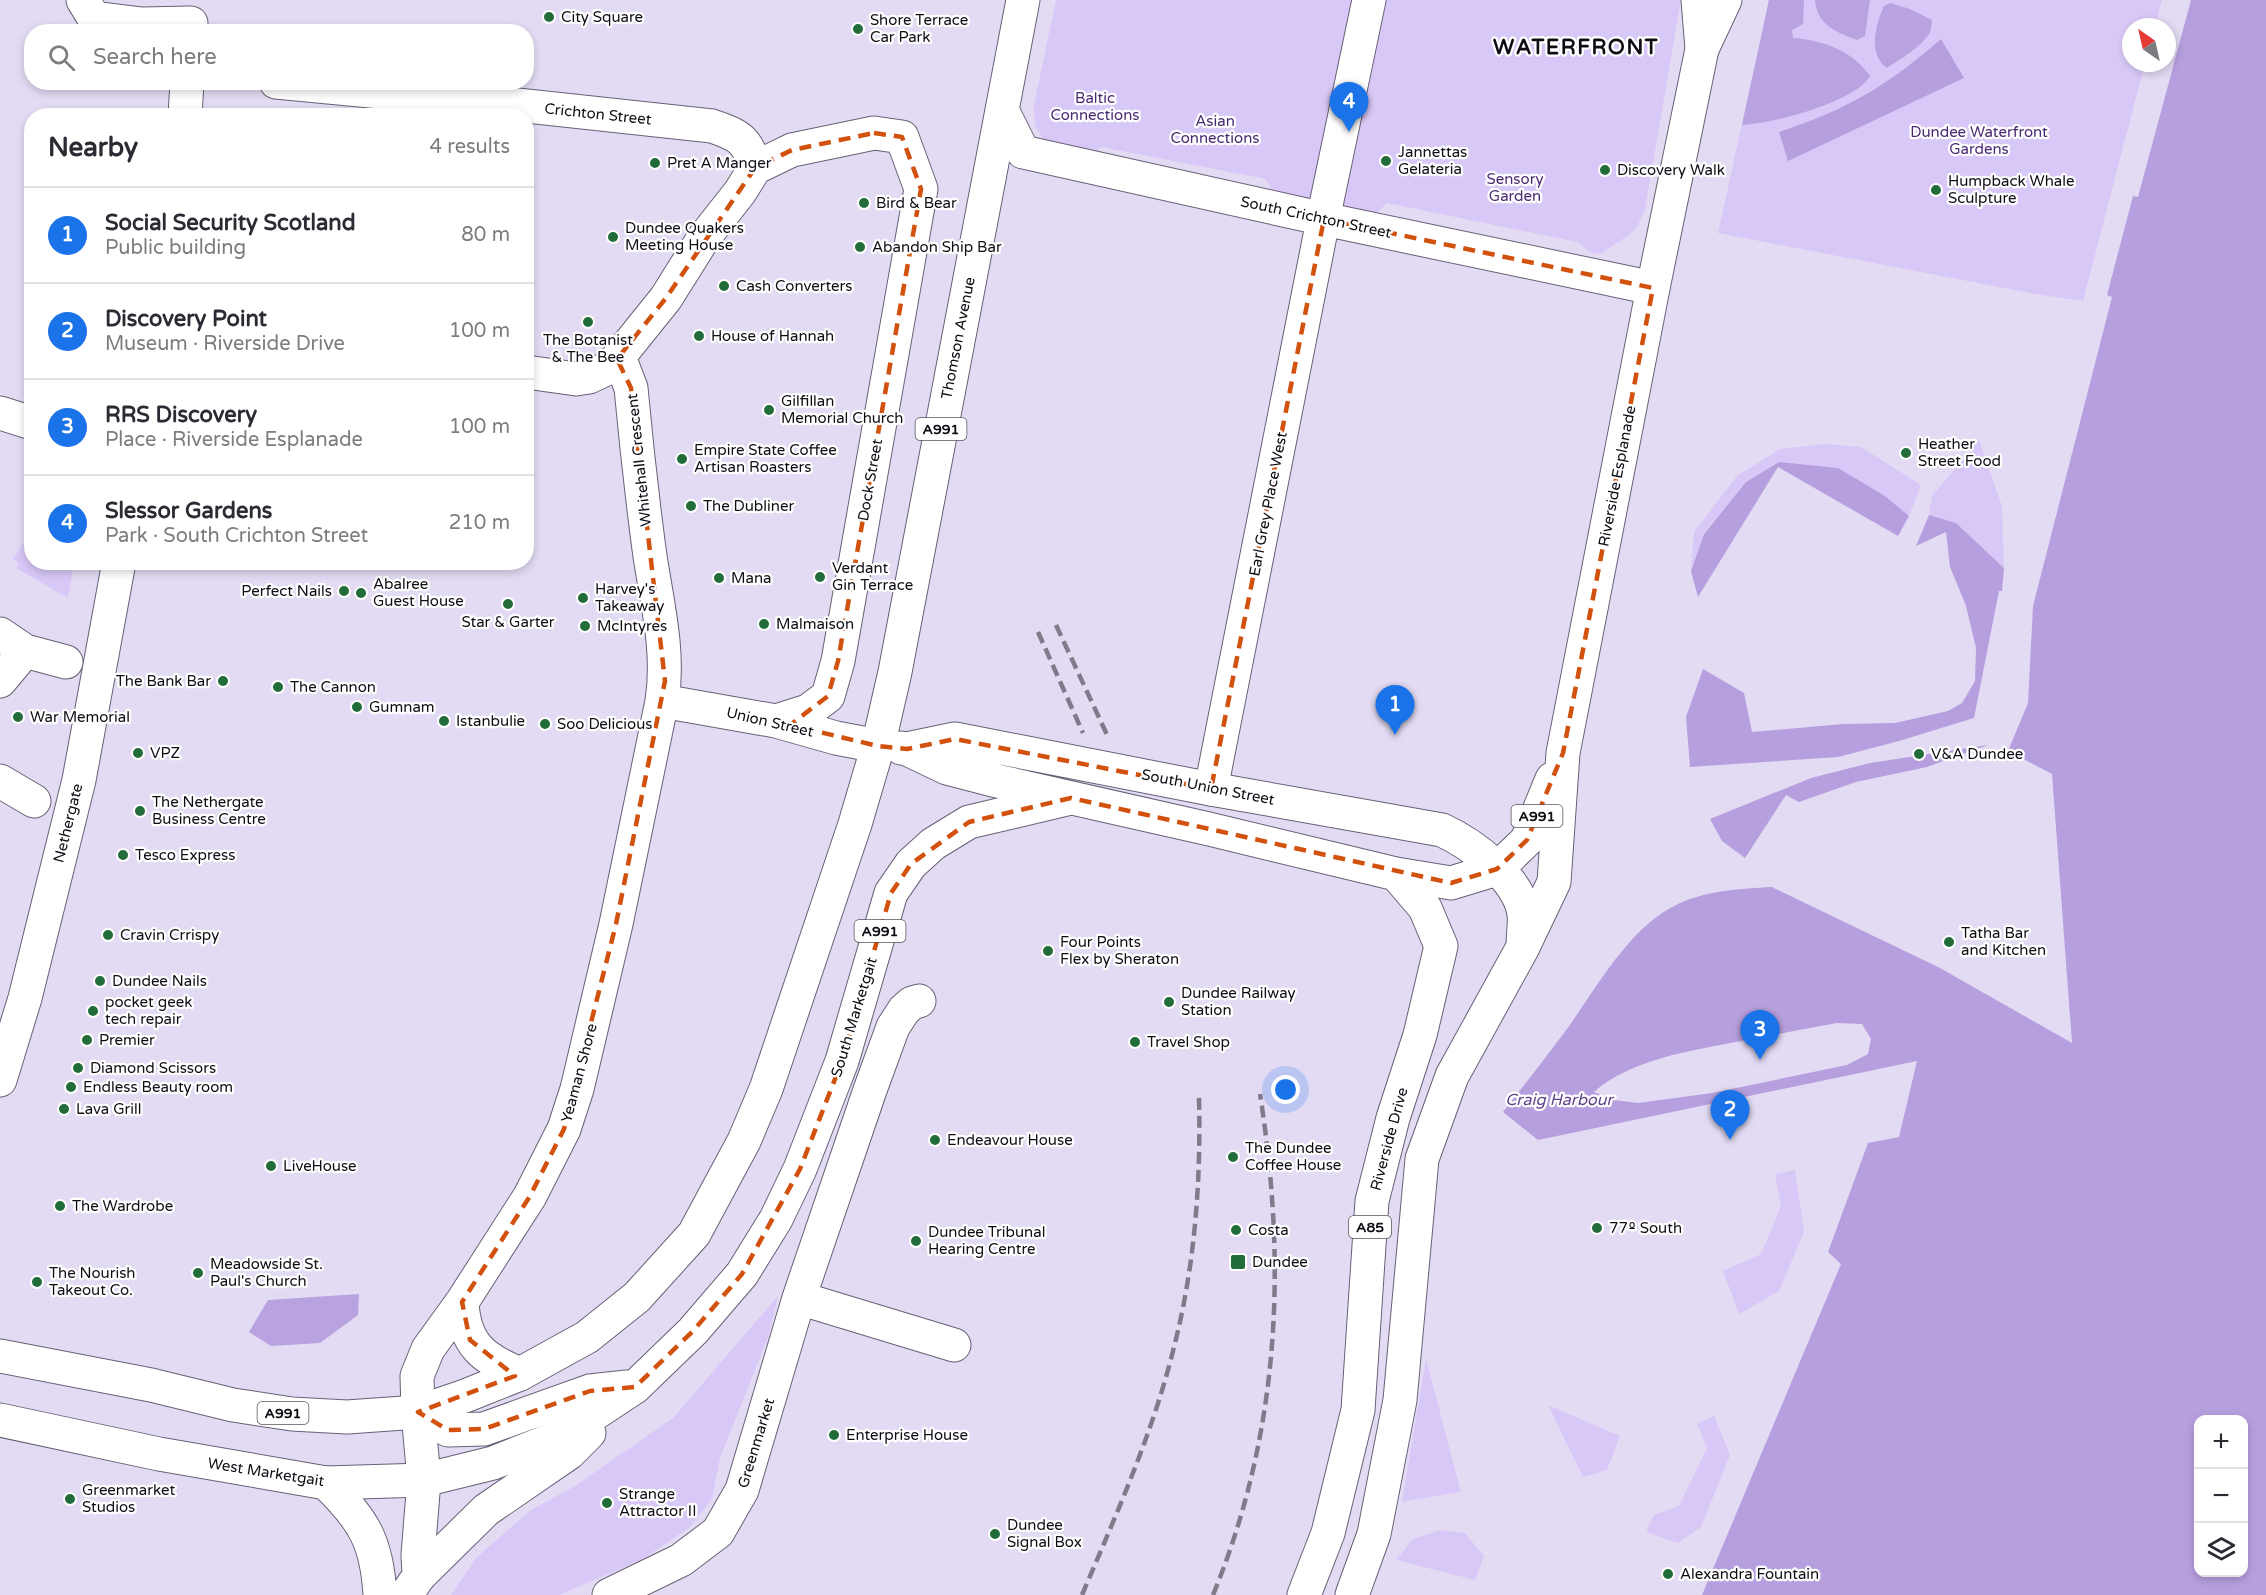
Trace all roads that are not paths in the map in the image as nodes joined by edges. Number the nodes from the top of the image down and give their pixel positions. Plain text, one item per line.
1 (1023, 0) edge
2 (1369, 0) edge
3 (1698, 0) edge
4 (1725, 0) edge
5 (84, 11) edge
6 (191, 18) edge
7 (1702, 50) junction
8 (187, 90) edge
9 (359, 90) edge
10 (186, 108) edge
11 (1003, 112) junction
12 (755, 168) junction
13 (1324, 219) junction
14 (1653, 288) junction
15 (616, 359) junction
16 (534, 373) edge
17 (0, 413) edge
18 (24, 420) edge
19 (118, 570) edge
20 (12, 642) edge
21 (66, 662) dead end
22 (0, 681) edge
23 (662, 701) junction
24 (776, 721) junction
25 (893, 748) junction
26 (1563, 753) junction
27 (0, 781) edge
28 (1211, 789) junction
29 (1071, 798) junction
30 (34, 801) dead end
31 (1497, 869) junction
32 (1396, 874) junction
33 (1523, 947) junction
34 (919, 1001) dead end
35 (0, 1080) edge
36 (800, 1169) joint
37 (799, 1298) junction
38 (462, 1302) junction
39 (954, 1344) dead end
40 (1, 1354) edge
41 (520, 1374) junction
42 (635, 1387) junction
43 (418, 1412) junction
44 (0, 1420) edge
45 (424, 1480) junction
46 (326, 1483) junction
47 (412, 1585) edge
48 (380, 1595) edge
49 (609, 1595) edge
50 (1304, 1595) edge
51 (1352, 1595) edge

1 - 11 main road, Thomson Avenue / A991
2 - 13 main road, Earl Grey Place West
3 - 7 main road, Riverside Esplanade
4 - 7 main road
5 - 6 main road
7 - 14 main road, Riverside Esplanade
8 - 10 main road
9 - 12 main road, Crichton Street
11 - 13 main road, South Crichton Street
11 - 25 main road, Thomson Avenue / A991
12 - 15 main road
12 - 24 main road, Dock Street
13 - 14 main road, South Crichton Street
13 - 28 main road, Earl Grey Place West
14 - 26 main road, Riverside Esplanade
15 - 16 main road
15 - 23 main road, Whitehall Crescent
17 - 18 main road
19 - 35 main road, Nethergate
20 - 21 main road
20 - 22 main road
23 - 24 main road, Union Street
23 - 38 main road, Yeaman Shore
24 - 25 main road, Union Street
25 - 28 main road, South Union Street
25 - 29 main road, A991
25 - 41 main road, A991
26 - 31 main road, A991
26 - 33 main road, Riverside Esplanade
27 - 30 main road
28 - 31 main road, South Union Street
29 - 32 main road, A991
29 - 36 main road, South Marketgait / A991
31 - 32 main road, A991
31 - 33 main road, South Union Street
32 - 50 main road, Riverside Drive / A85
33 - 51 main road
34 - 37 main road, Greenmarket
36 - 42 main road, West Marketgait / A991
37 - 39 main road
37 - 49 main road, Greenmarket
38 - 41 main road
38 - 43 main road, Yeaman Shore
40 - 43 main road, A991
41 - 43 main road, A991
42 - 43 main road
42 - 45 main road, West Marketgait / A991
42 - 47 main road
43 - 45 main road
44 - 46 main road, West Marketgait / A991
45 - 46 main road, West Marketgait / A991
45 - 47 main road
46 - 48 main road

